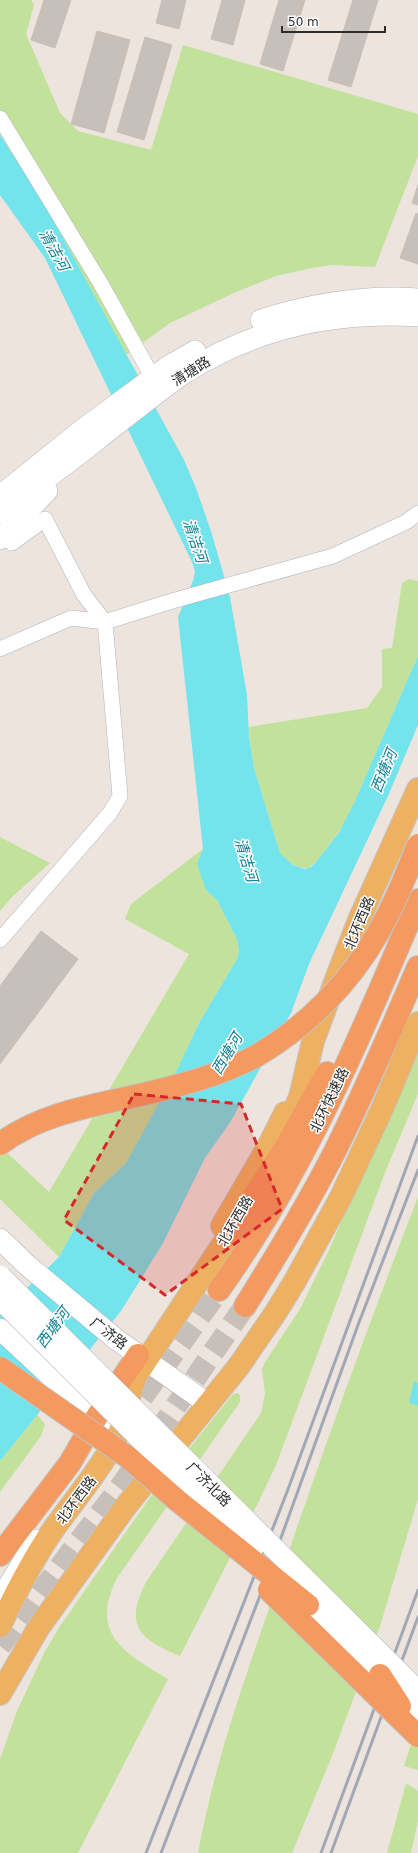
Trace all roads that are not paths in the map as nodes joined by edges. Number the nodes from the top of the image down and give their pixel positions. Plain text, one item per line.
1 (0, 118) edge
2 (418, 299) edge
3 (418, 316) edge
4 (151, 385) junction
5 (87, 437) junction
6 (0, 481) edge
7 (0, 496) edge
8 (0, 513) edge
9 (418, 513) edge
10 (3, 536) edge
11 (105, 622) junction
12 (0, 649) edge
13 (418, 789) edge
14 (418, 845) edge
15 (418, 891) edge
16 (418, 900) edge
17 (0, 940) edge
18 (418, 966) edge
19 (418, 1023) edge
20 (313, 1041) junction
21 (0, 1144) edge
22 (231, 1232) junction
23 (0, 1239) edge
24 (0, 1276) edge
25 (219, 1290) tunnel mouth
26 (0, 1299) edge
27 (245, 1306) tunnel mouth
28 (0, 1329) edge
29 (142, 1358) junction
30 (0, 1368) edge
31 (208, 1403) junction
32 (108, 1430) junction
33 (152, 1473) junction
34 (178, 1501) junction
35 (0, 1555) edge
36 (0, 1594) edge
37 (308, 1605) junction
38 (0, 1626) edge
39 (380, 1675) junction
40 (418, 1691) edge
41 (0, 1694) edge
42 (418, 1714) edge
43 (418, 1732) edge
44 (418, 1736) edge

1 - 4 street
2 - 4 main road, 清塘路
3 - 4 main road, 清塘路
4 - 5 main road, 清塘路
5 - 6 main road
5 - 7 main road, 清塘路
5 - 8 main road, 清塘路
5 - 10 main road
9 - 11 street
10 - 11 street
11 - 12 street
11 - 17 street
13 - 20 main road, 北环西路
14 - 21 highway, bridge
15 - 22 highway
16 - 25 highway, 北环快速路
18 - 27 highway, 北环快速路
19 - 31 main road
20 - 22 main road, 北环西路
20 - 29 main road
22 - 29 main road, 北环西路
23 - 29 main road, 广济路
24 - 40 main road, 广济北路, bridge
26 - 37 main road, 广济北路, bridge
28 - 32 main road
29 - 31 main road, 广济路
29 - 32 highway
29 - 32 main road, 北环西路
30 - 34 highway, bridge
31 - 33 main road
32 - 33 main road
32 - 35 highway
32 - 36 street
32 - 38 main road, 北环西路
33 - 41 main road
34 - 37 highway, bridge
34 - 44 highway, bridge
37 - 39 main road, 广济北路, bridge
39 - 42 main road, 广济北路, bridge
39 - 43 highway, bridge

